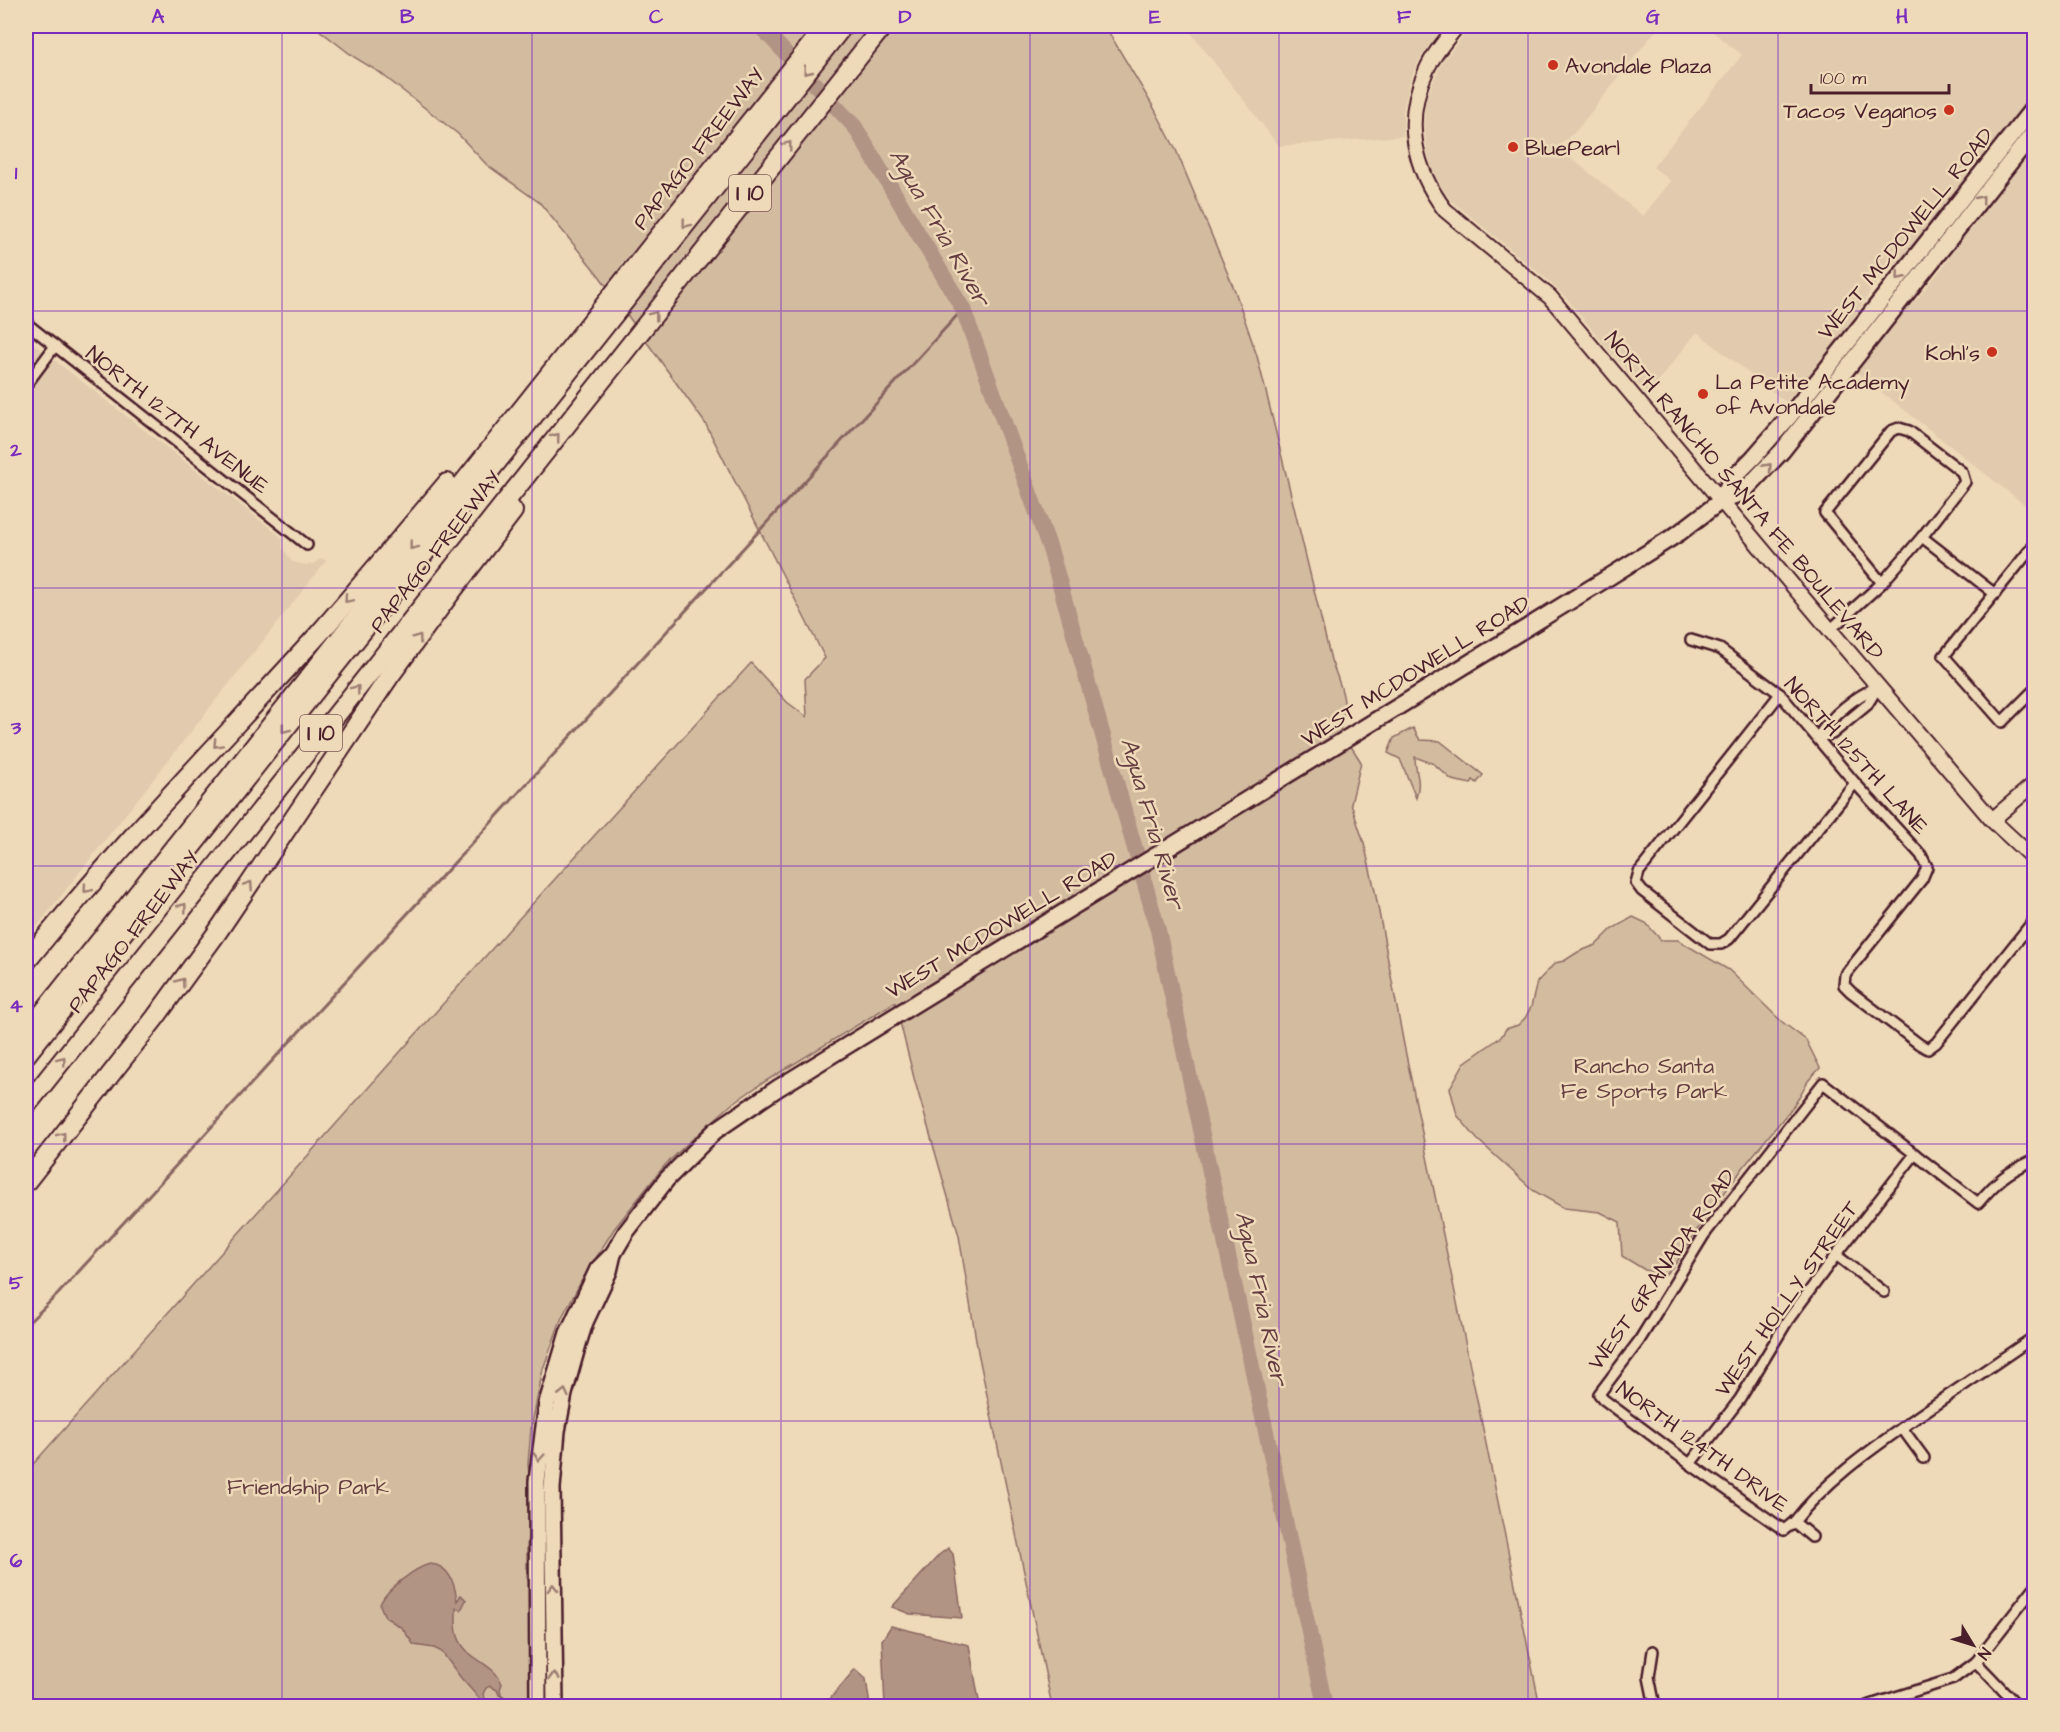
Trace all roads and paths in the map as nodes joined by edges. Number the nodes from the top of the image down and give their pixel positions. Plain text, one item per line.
1 (826, 26) edge
2 (843, 26) edge
3 (883, 26) edge
4 (1457, 26) edge
5 (2034, 107) edge
6 (2034, 132) edge
7 (1943, 235) junction
8 (26, 323) edge
9 (590, 333) junction
10 (56, 346) junction
11 (26, 386) edge
12 (488, 450) junction
13 (531, 468) junction
14 (1722, 500) junction
15 (1922, 537) junction
16 (307, 545) dead end
17 (2034, 545) edge
18 (1882, 583) junction
19 (1995, 594) junction
20 (1830, 630) junction
21 (1691, 640) dead end
22 (1878, 687) junction
23 (2034, 690) edge
24 (1780, 694) junction
25 (1818, 737) junction
26 (1855, 783) junction
27 (2034, 784) edge
28 (1992, 820) junction
29 (2034, 859) edge
30 (2034, 920) edge
31 (26, 962) edge
32 (26, 1034) edge
33 (26, 1056) edge
34 (26, 1106) edge
35 (1915, 1154) junction
36 (2034, 1160) edge
37 (26, 1182) edge
38 (613, 1254) junction
39 (1836, 1255) junction
40 (1884, 1292) dead end
41 (2034, 1337) edge
42 (1599, 1394) joint
43 (1902, 1428) junction
44 (1924, 1458) dead end
45 (1690, 1464) junction
46 (1794, 1522) junction
47 (1812, 1537) dead end
48 (2034, 1588) edge
49 (1653, 1651) dead end
50 (1976, 1662) junction
51 (538, 1707) edge
52 (555, 1707) edge
53 (1655, 1707) edge
54 (1867, 1707) edge
55 (2018, 1707) edge

1 - 9 highway, PAPAGO FREEWAY / I 10
2 -> 9 highway
13 -> 3 highway, PAPAGO FREEWAY / I 10
4 - 14 street, NORTH RANCHO SANTA FE BOULEVARD
5 - 7 main road, WEST MCDOWELL ROAD
7 -> 6 main road, WEST MCDOWELL ROAD
7 - 14 main road, WEST MCDOWELL ROAD
8 - 10 street, NORTH 127TH AVENUE
9 - 12 highway, PAPAGO FREEWAY / I 10
9 -> 33 highway
10 - 11 street
10 - 16 street, NORTH 127TH AVENUE
12 -> 31 highway
12 -> 32 highway, PAPAGO FREEWAY / I 10
34 -> 13 highway, PAPAGO FREEWAY / I 10
37 -> 13 highway
14 - 20 street, NORTH RANCHO SANTA FE BOULEVARD
14 - 38 main road, WEST MCDOWELL ROAD
15 - 18 street
15 - 18 street
15 - 19 street
17 - 19 street
18 - 20 street
19 - 23 street
20 - 22 street, NORTH RANCHO SANTA FE BOULEVARD
21 - 24 street, NORTH 125TH LANE
22 - 25 street
22 - 28 street, NORTH RANCHO SANTA FE BOULEVARD
24 - 25 street, NORTH 125TH LANE
24 - 26 street
25 - 26 street, NORTH 125TH LANE
26 - 30 street, NORTH 125TH LANE
27 - 28 street
28 - 29 street, NORTH RANCHO SANTA FE BOULEVARD
35 - 36 street
35 - 39 street, WEST HOLLY STREET
35 - 42 street, WEST GRANADA ROAD
38 -> 51 main road, WEST MCDOWELL ROAD
52 -> 38 main road, WEST MCDOWELL ROAD
39 - 40 street
39 - 45 street, WEST HOLLY STREET
41 - 43 street
42 - 45 street, NORTH 124TH DRIVE
43 - 44 street
43 - 46 street
45 - 46 street, NORTH 124TH DRIVE
46 - 47 street, NORTH 124TH DRIVE
48 - 50 street
49 - 53 street
50 - 54 street
50 - 55 street

